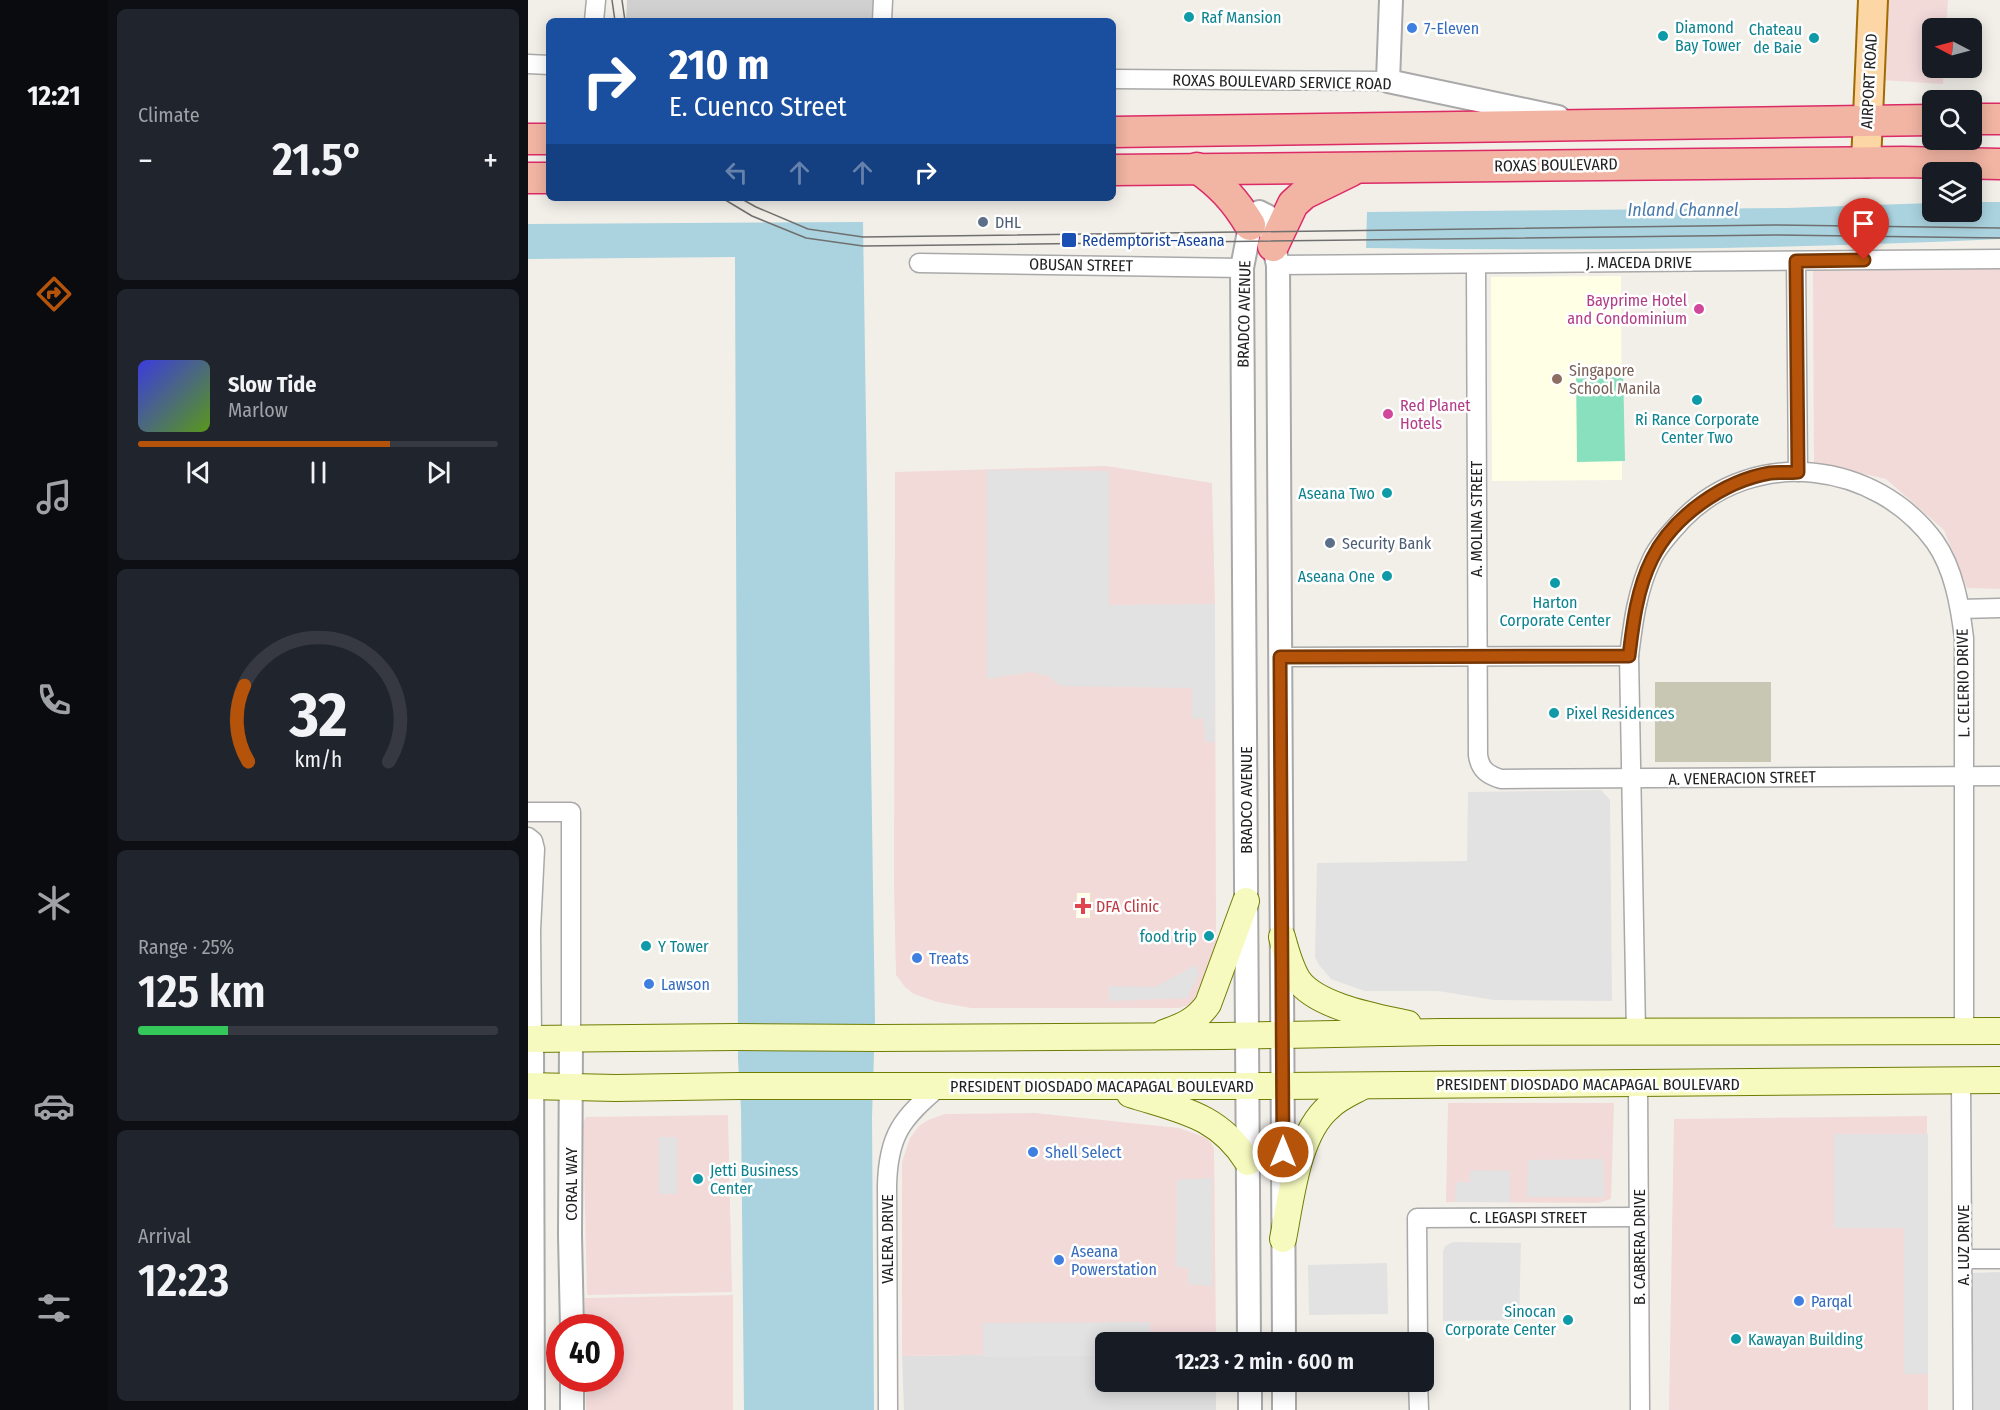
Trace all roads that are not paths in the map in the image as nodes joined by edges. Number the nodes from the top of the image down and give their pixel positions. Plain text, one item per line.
1 (596, 0) edge
2 (883, 0) edge
3 (1391, 0) edge
4 (1873, 0) edge
5 (594, 18) edge
6 (882, 18) edge
7 (528, 64) edge
8 (546, 65) edge
9 (1116, 79) edge
10 (1388, 81) junction
11 (1982, 119) edge
12 (2000, 119) edge
13 (1922, 120) edge
14 (1867, 122) junction
15 (1591, 125) junction
16 (1116, 132) edge
17 (528, 139) edge
18 (546, 139) edge
19 (1866, 163) junction
20 (2000, 164) edge
21 (1359, 167) junction
22 (1197, 168) junction
23 (1116, 170) edge
24 (528, 178) edge
25 (546, 178) edge
26 (1250, 225) junction
27 (1276, 256) junction
28 (2000, 259) edge
29 (1796, 261) junction
30 (919, 262) dead end
31 (1476, 264) junction
32 (1242, 268) junction
33 (1798, 472) junction
34 (2000, 608) edge
35 (1960, 609) junction
36 (1629, 656) junction
37 (1280, 657) junction
38 (1477, 657) junction
39 (1485, 772) joint
40 (1964, 776) junction
41 (2000, 776) edge
42 (1632, 779) junction
43 (528, 812) edge
44 (528, 837) edge
45 (1247, 841) junction
46 (1281, 859) junction
47 (1246, 901) junction
48 (1282, 937) junction
49 (1964, 1031) junction
50 (2000, 1031) edge
51 (1440, 1032) junction
52 (1636, 1033) junction
53 (1282, 1035) junction
54 (1155, 1036) junction
55 (1247, 1036) junction
56 (530, 1040) edge
57 (571, 1040) junction
58 (2000, 1080) edge
59 (1961, 1081) junction
60 (1638, 1084) junction
61 (530, 1086) edge
62 (571, 1086) junction
63 (940, 1086) junction
64 (1107, 1086) junction
65 (1248, 1086) junction
66 (1282, 1086) junction
67 (1364, 1086) junction
68 (1248, 1162) junction
69 (1639, 1217) junction
70 (1283, 1239) junction
71 (1963, 1258) junction
72 (2000, 1259) edge
73 (572, 1314) edge
74 (1249, 1332) edge
75 (1284, 1332) edge
76 (1418, 1332) edge
77 (572, 1392) edge
78 (1250, 1392) edge
79 (1284, 1392) edge
80 (1418, 1392) edge
81 (533, 1410) edge
82 (572, 1410) edge
83 (888, 1410) edge
84 (1250, 1410) edge
85 (1284, 1410) edge
86 (1419, 1410) edge
87 (1640, 1410) edge
88 (1963, 1410) edge

1 - 5 street
2 - 6 street
3 - 10 street
4 - 14 main road, AIRPORT ROAD
7 - 8 street
9 - 10 street, ROXAS BOULEVARD SERVICE ROAD
10 - 15 street, ROXAS BOULEVARD SERVICE ROAD
11 - 12 highway
13 - 14 highway
14 - 15 highway
14 - 19 main road, AIRPORT ROAD
15 - 16 highway
17 - 18 highway
19 - 20 highway, ROXAS BOULEVARD
19 - 21 highway, ROXAS BOULEVARD
21 - 22 highway, ROXAS BOULEVARD
21 - 27 highway
22 - 23 highway, ROXAS BOULEVARD
22 - 26 highway
24 - 25 highway
26 - 27 street, BRADCO AVENUE
26 - 32 street, BRADCO AVENUE
27 - 31 street, J. MACEDA DRIVE
27 - 37 street, BRADCO AVENUE
28 - 29 street, J. MACEDA DRIVE
29 - 31 street, J. MACEDA DRIVE
29 - 33 street
30 - 32 street, OBUSAN STREET
31 - 38 street, A. MOLINA STREET
32 - 45 street, BRADCO AVENUE
33 - 35 street, L. CELERIO DRIVE
33 - 36 street, L. CELERIO DRIVE
34 - 35 street
35 - 40 street, L. CELERIO DRIVE
36 - 38 street
36 - 42 street, L. CELERIO DRIVE
37 - 38 street
37 - 46 street, BRADCO AVENUE
38 - 39 street, A. MOLINA STREET
39 - 42 street, A. VENERACION STREET
40 - 41 street, A. VENERACION STREET
40 - 42 street, A. VENERACION STREET
40 - 49 street, L. CELERIO DRIVE
42 - 52 street, L. CELERIO DRIVE
43 - 57 street
44 - 56 street
45 - 46 street
45 - 47 street, BRADCO AVENUE
46 - 48 street, BRADCO AVENUE
47 - 54 main road
47 - 55 street, BRADCO AVENUE
48 - 51 main road
48 - 53 street, BRADCO AVENUE
49 - 50 main road
49 - 52 main road
51 - 52 main road
51 - 53 main road
53 - 55 main road
53 - 66 street, BRADCO AVENUE
54 - 55 main road
54 - 57 main road
55 - 65 street, BRADCO AVENUE
56 - 57 main road
56 - 61 street
57 - 62 street, CORAL WAY
58 - 59 main road, PRESIDENT DIOSDADO MACAPAGAL BOULEVARD
59 - 60 main road, PRESIDENT DIOSDADO MACAPAGAL BOULEVARD
59 - 71 street, A. LUZ DRIVE
60 - 67 main road, PRESIDENT DIOSDADO MACAPAGAL BOULEVARD
60 - 69 street, B. CABRERA DRIVE
61 - 62 main road, PRESIDENT DIOSDADO MACAPAGAL BOULEVARD
61 - 81 street
62 - 63 main road, PRESIDENT DIOSDADO MACAPAGAL BOULEVARD
62 - 73 street, CORAL WAY
63 - 64 main road, PRESIDENT DIOSDADO MACAPAGAL BOULEVARD
63 - 83 street, VALERA DRIVE
64 - 65 main road, PRESIDENT DIOSDADO MACAPAGAL BOULEVARD
64 - 68 main road
65 - 66 main road, PRESIDENT DIOSDADO MACAPAGAL BOULEVARD
65 - 68 street, BRADCO AVENUE
66 - 67 main road, PRESIDENT DIOSDADO MACAPAGAL BOULEVARD
66 - 70 street, BRADCO AVENUE
67 - 70 main road
68 - 74 street, BRADCO AVENUE
69 - 76 street, C. LEGASPI STREET
69 - 87 street, B. CABRERA DRIVE
70 - 75 street, BRADCO AVENUE
71 - 72 street
71 - 88 street, A. LUZ DRIVE
77 - 82 street
78 - 84 street
79 - 85 street
80 - 86 street

